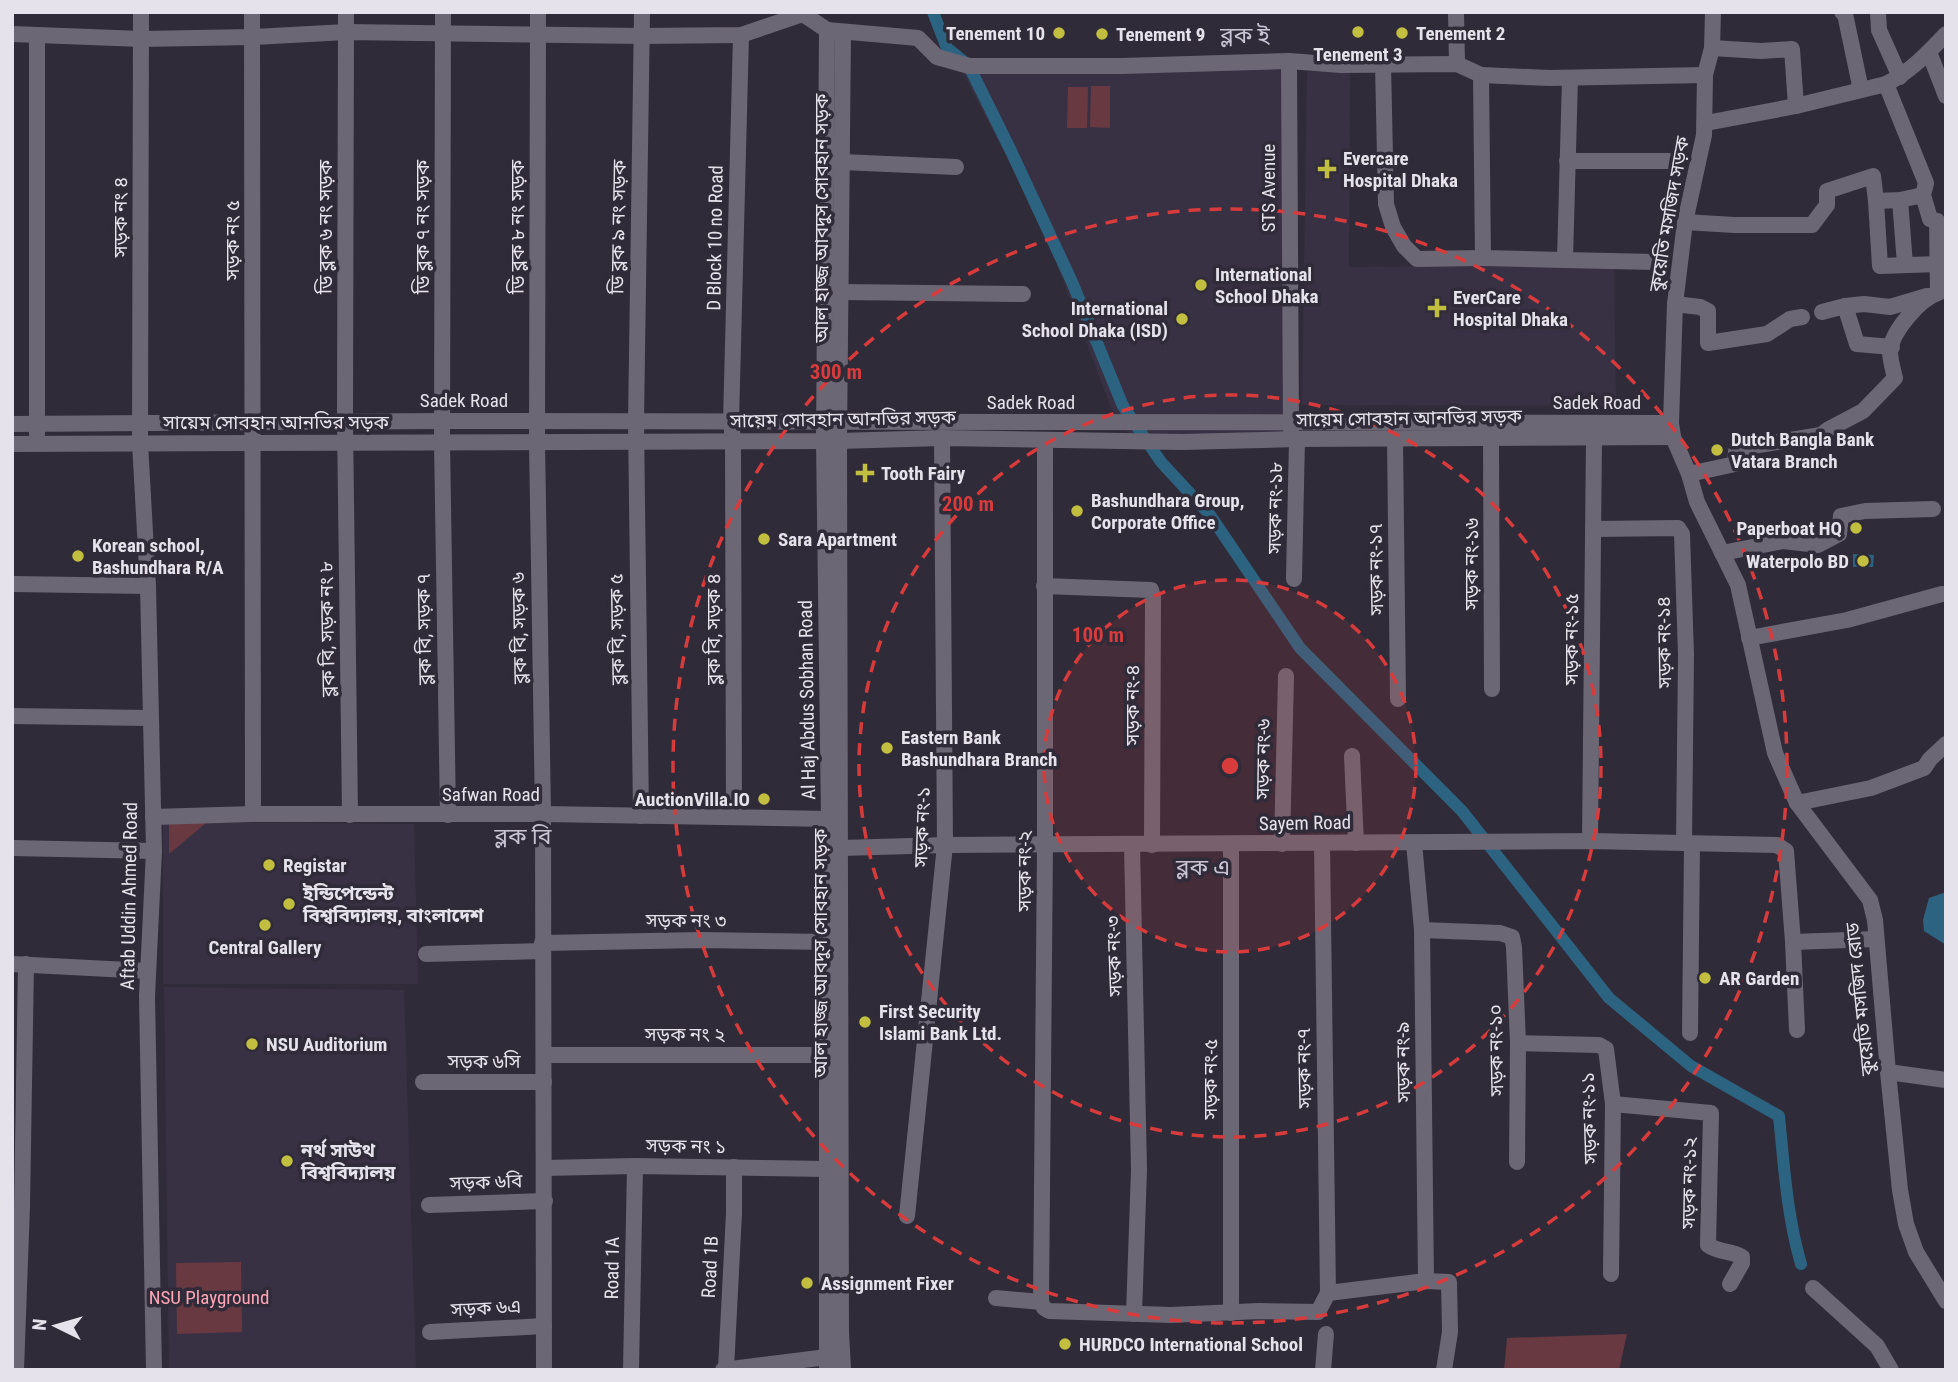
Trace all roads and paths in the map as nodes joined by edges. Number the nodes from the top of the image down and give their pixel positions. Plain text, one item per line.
1 (141, 12) edge
2 (252, 12) edge
3 (346, 12) edge
4 (443, 12) edge
5 (538, 12) edge
6 (642, 12) edge
7 (1456, 12) edge
8 (1713, 12) edge
9 (1842, 12) edge
10 (1878, 12) edge
11 (803, 13) edge
12 (346, 32) junction
13 (835, 32) junction
14 (12, 34) edge
15 (442, 34) junction
16 (1946, 34) edge
17 (741, 35) junction
18 (37, 36) junction
19 (538, 36) junction
20 (642, 36) junction
21 (253, 37) junction
22 (141, 39) junction
23 (1712, 48) junction
24 (1929, 52) junction
25 (1289, 61) junction
26 (1383, 64) junction
27 (1457, 64) junction
28 (1481, 75) junction
29 (1705, 75) junction
30 (1570, 78) junction
31 (1893, 80) junction
32 (1944, 88) edge
33 (1861, 90) junction
34 (1796, 106) junction
35 (1706, 123) junction
36 (1567, 161) junction
37 (1669, 161) dead end
38 (842, 162) junction
39 (956, 167) dead end
40 (1923, 195) junction
41 (1900, 200) junction
42 (1876, 201) junction
43 (1685, 222) junction
44 (1483, 258) junction
45 (1565, 260) junction
46 (1655, 262) dead end
47 (1905, 264) junction
48 (1938, 264) junction
49 (841, 292) junction
50 (1938, 293) edge
51 (1023, 294) dead end
52 (1675, 304) junction
53 (1845, 306) junction
54 (1822, 312) dead end
55 (1802, 317) dead end
56 (1892, 347) junction
57 (345, 421) junction
58 (443, 421) junction
59 (538, 421) junction
60 (1289, 421) junction
61 (253, 422) junction
62 (636, 422) junction
63 (731, 422) junction
64 (832, 422) junction
65 (140, 423) junction
66 (12, 424) edge
67 (38, 424) junction
68 (1672, 430) junction
69 (942, 438) junction
70 (1491, 438) junction
71 (1594, 438) junction
72 (1395, 439) junction
73 (1045, 440) junction
74 (1295, 440) junction
75 (733, 441) junction
76 (831, 441) junction
77 (442, 442) junction
78 (537, 442) junction
79 (636, 442) junction
80 (140, 443) junction
81 (252, 443) junction
82 (346, 443) junction
83 (12, 444) edge
84 (37, 444) junction
85 (1689, 474) junction
86 (1933, 509) dead end
87 (1592, 529) junction
88 (1722, 553) junction
89 (1294, 579) dead end
90 (12, 584) edge
91 (148, 586) junction
92 (1044, 586) junction
93 (1942, 594) dead end
94 (1749, 638) junction
95 (1286, 676) dead end
96 (1492, 689) dead end
97 (1398, 699) dead end
98 (12, 716) edge
99 (149, 718) junction
100 (1946, 744) edge
101 (1352, 756) dead end
102 (1797, 803) junction
103 (253, 814) junction
104 (350, 814) junction
105 (542, 814) junction
106 (448, 815) junction
107 (640, 816) junction
108 (153, 817) junction
109 (734, 817) junction
110 (829, 818) junction
111 (1590, 841) junction
112 (1322, 843) junction
113 (1356, 843) junction
114 (1414, 843) junction
115 (1231, 844) junction
116 (1282, 844) junction
117 (1688, 844) junction
118 (945, 845) junction
119 (1132, 845) junction
120 (1152, 845) junction
121 (1045, 846) junction
122 (12, 848) edge
123 (841, 848) junction
124 (154, 851) junction
125 (1422, 930) junction
126 (1876, 939) junction
127 (830, 942) junction
128 (1793, 942) junction
129 (542, 947) junction
130 (426, 954) dead end
131 (19, 964) edge
132 (148, 971) junction
133 (1797, 1030) dead end
134 (1690, 1033) dead end
135 (1518, 1043) junction
136 (544, 1055) junction
137 (827, 1055) junction
138 (1888, 1072) junction
139 (1946, 1080) edge
140 (424, 1082) dead end
141 (544, 1082) junction
142 (1613, 1104) junction
143 (1517, 1162) dead end
144 (635, 1166) junction
145 (734, 1167) junction
146 (544, 1168) junction
147 (828, 1169) junction
148 (545, 1201) junction
149 (429, 1205) dead end
150 (907, 1216) dead end
151 (1611, 1274) dead end
152 (1426, 1281) junction
153 (1730, 1284) dead end
154 (1814, 1288) dead end
155 (1328, 1293) junction
156 (996, 1298) dead end
157 (1946, 1301) edge
158 (1041, 1302) junction
159 (1134, 1314) junction
160 (1231, 1314) junction
161 (544, 1326) junction
162 (430, 1332) dead end
163 (1326, 1334) dead end
164 (827, 1363) edge
165 (16, 1370) edge
166 (155, 1370) edge
167 (544, 1370) edge
168 (631, 1370) edge
169 (724, 1370) edge
170 (843, 1370) edge
171 (1324, 1370) edge
172 (1444, 1370) edge
173 (1892, 1370) edge

1 - 22 street, সড়ক নং ৪
2 - 21 street, সড়ক নং ৫
3 - 12 street, ডি ব্লক ৬ নং সড়ক
4 - 15 street, ডি ব্লক ৭ নং সড়ক
5 - 19 street, ডি ব্লক ৮ নং সড়ক
6 - 20 street, ডি ব্লক ৯ নং সড়ক
7 - 27 street
8 - 23 street, কুয়েতি মসজিদ সড়ক
9 - 33 street
10 - 31 street
11 - 13 street
11 - 17 street
12 - 15 street
12 - 21 street
12 - 57 street, ডি ব্লক ৬ নং সড়ক
13 - 25 street
13 - 38 street, আল হাজ্জ আবদুস সোবহান সড়ক
13 - 64 street, Al Haj Abdus Sobhan Road
14 - 18 street
15 - 19 street
15 - 58 street, ডি ব্লক ৭ নং সড়ক
16 - 24 street
17 - 20 street
17 - 63 street, D Block 10 no Road
18 - 22 street
18 - 67 street
19 - 20 street
19 - 59 street, ডি ব্লক ৮ নং সড়ক
20 - 62 street, ডি ব্লক ৯ নং সড়ক
21 - 22 street
21 - 61 street, সড়ক নং ৫
22 - 65 street, সড়ক নং ৪
23 - 29 street, কুয়েতি মসজিদ সড়ক
23 - 34 street
24 - 31 street
24 - 32 street
25 - 26 street
25 - 60 street, STS Avenue
26 - 27 street
26 - 44 street
27 - 28 street
28 - 30 street
28 - 44 street
29 - 30 street
29 - 35 street, কুয়েতি মসজিদ সড়ক
30 - 36 street
31 - 33 street
31 - 40 street
33 - 34 street
34 - 35 street
35 - 43 street, কুয়েতি মসজিদ সড়ক
36 - 37 street
36 - 45 street
38 - 39 street
38 - 49 street, আল হাজ্জ আবদুস সোবহান সড়ক
40 - 41 street
40 - 48 street
41 - 42 street
41 - 47 street
42 - 43 street
42 - 47 street
43 - 52 street, কুয়েতি মসজিদ সড়ক
44 - 45 street
45 - 46 street
47 - 48 street
48 - 50 street
49 - 51 street
49 - 64 street, আল হাজ্জ আবদুস সোবহান সড়ক
50 - 53 street
50 - 56 street
52 - 55 street
52 - 68 street, কুয়েতি মসজিদ সড়ক
53 - 54 street
53 - 56 street
56 - 85 street
57 - 58 street, Sadek Road
57 - 61 street, Sadek Road
57 - 82 street, ডি ব্লক ৬ নং সড়ক
58 - 59 street, Sadek Road
58 - 77 street, ডি ব্লক ৭ নং সড়ক
59 - 62 street, Sadek Road
59 - 78 street, ডি ব্লক ৮ নং সড়ক
60 - 64 street, Sadek Road
60 - 68 street, Sadek Road
60 - 74 street, STS Avenue
61 - 65 street, Sadek Road
61 - 81 street, সড়ক নং ৫
62 - 63 street, Sadek Road
62 - 79 street, ডি ব্লক ৯ নং সড়ক
63 - 64 street, Sadek Road
63 - 75 street, D Block 10 no Road
64 - 76 street, Al Haj Abdus Sobhan Road
65 - 67 street, Sadek Road
65 - 80 street, Aftab Uddin Ahmed Road
66 - 67 street, Sadek Road
67 - 84 street
68 - 71 street, সায়েম সোবহান আনভির সড়ক
68 - 85 street, কুয়েতি মসজিদ রোড
69 - 73 street, সায়েম সোবহান আনভির সড়ক
69 - 76 street, সায়েম সোবহান আনভির সড়ক
69 - 118 street, সড়ক নং-১
70 - 71 street, সায়েম সোবহান আনভির সড়ক
70 - 72 street, সায়েম সোবহান আনভির সড়ক
70 - 96 street, সড়ক নং-১৬
71 - 87 street, সড়ক নং-১৫
72 - 74 street, সায়েম সোবহান আনভির সড়ক
72 - 97 street, সড়ক নং-১৭
73 - 74 street, সায়েম সোবহান আনভির সড়ক
73 - 92 street, সড়ক নং-২
74 - 89 street, সড়ক নং-১৮
75 - 76 street, সায়েম সোবহান আনভির সড়ক
75 - 79 street, সায়েম সোবহান আনভির সড়ক
75 - 109 street, ব্লক বি, সড়ক ৪
76 - 110 street, Al Haj Abdus Sobhan Road
76 - 123 street, আল হাজ্জ আবদুস সোবহান সড়ক
77 - 78 street, সায়েম সোবহান আনভির সড়ক
77 - 82 street, সায়েম সোবহান আনভির সড়ক
77 - 106 street, ব্লক বি, সড়ক ৭
78 - 79 street, সায়েম সোবহান আনভির সড়ক
78 - 105 street, ব্লক বি, সড়ক ৬
79 - 107 street, ব্লক বি, সড়ক ৫
80 - 81 street, সায়েম সোবহান আনভির সড়ক
80 - 84 street, সায়েম সোবহান আনভির সড়ক
80 - 91 street, Aftab Uddin Ahmed Road
81 - 82 street, সায়েম সোবহান আনভির সড়ক
81 - 103 street, সড়ক নং ৫
82 - 104 street, ব্লক বি, সড়ক নং ৮
83 - 84 street, সায়েম সোবহান আনভির সড়ক
85 - 88 street, কুয়েতি মসজিদ রোড
86 - 88 street
87 - 111 street, সড়ক নং-১৫
87 - 117 street, সড়ক নং-১৪
88 - 94 street, কুয়েতি মসজিদ রোড
90 - 91 street
91 - 99 street, Aftab Uddin Ahmed Road
92 - 120 street, সড়ক নং-৪
92 - 121 street, সড়ক নং-২
93 - 94 street
94 - 102 street, কুয়েতি মসজিদ রোড
95 - 116 street, সড়ক নং-৬
98 - 99 street
99 - 108 street, Aftab Uddin Ahmed Road
100 - 102 street
101 - 113 street
102 - 126 street, কুয়েতি মসজিদ রোড
103 - 104 street, Safwan Road
103 - 108 street, Safwan Road
104 - 106 street, Safwan Road
105 - 106 street, Safwan Road
105 - 107 street, Safwan Road
105 - 129 street, ব্লক বি, সড়ক ৬
107 - 109 street, Safwan Road
108 - 124 street, Aftab Uddin Ahmed Road
109 - 110 street, Safwan Road
110 - 127 street, Al Haj Abdus Sobhan Road
111 - 114 street, Sayem Road
111 - 117 street, Sayem Road
112 - 113 street, Sayem Road
112 - 116 street, Sayem Road
112 - 155 street, সড়ক নং-৭
113 - 114 street, Sayem Road
114 - 125 street, সড়ক নং-৯
115 - 116 street, Sayem Road
115 - 120 street, Sayem Road
115 - 160 street, সড়ক নং-৫
117 - 128 street, Sayem Road
117 - 134 street
118 - 121 street, Sayem Road
118 - 123 street, Sayem Road
118 - 150 street, সড়ক নং-১
119 - 120 street, Sayem Road
119 - 121 street, Sayem Road
119 - 159 street, সড়ক নং-৩
121 - 158 street, সড়ক নং-২
122 - 124 street
123 - 170 street, আল হাজ্জ আবদুস সোবহান সড়ক
124 - 132 street, Aftab Uddin Ahmed Road
125 - 135 street, সড়ক নং-১০
125 - 152 street, সড়ক নং-৯
126 - 128 street
126 - 138 street, কুয়েতি মসজিদ রোড
127 - 129 street, সড়ক নং ৩
127 - 137 street, Al Haj Abdus Sobhan Road
128 - 133 street
129 - 130 street, সড়ক নং ৩
129 - 136 street, ব্লক বি, সড়ক ৬
131 - 132 street
131 - 165 street
132 - 166 street, Aftab Uddin Ahmed Road
135 - 142 street, সড়ক নং-১১
135 - 143 street, সড়ক নং-১০
136 - 137 street, সড়ক নং ২
136 - 141 street, ব্লক বি, সড়ক ৬
137 - 147 street, Al Haj Abdus Sobhan Road
138 - 139 street
138 - 157 street, কুয়েতি মসজিদ রোড
140 - 141 street, সড়ক ৬সি
141 - 146 street, ব্লক বি, সড়ক ৬
142 - 151 street, সড়ক নং-১১
142 - 153 street, সড়ক নং-১২
144 - 145 street, সড়ক নং ১
144 - 146 street, সড়ক নং ১
144 - 168 street, Road 1A
145 - 147 street, সড়ক নং ১
145 - 169 street, Road 1B
146 - 148 street, ব্লক বি, সড়ক ৬
147 - 164 street, Al Haj Abdus Sobhan Road
148 - 149 street, সড়ক ৬বি
148 - 161 street, ব্লক বি, সড়ক ৬
152 - 155 street
152 - 172 street
154 - 173 street
155 - 160 street
156 - 158 street
158 - 159 street
159 - 160 street
161 - 162 street, সড়ক ৬এ
161 - 167 street, ব্লক বি, সড়ক ৬
163 - 171 street
164 - 169 street

